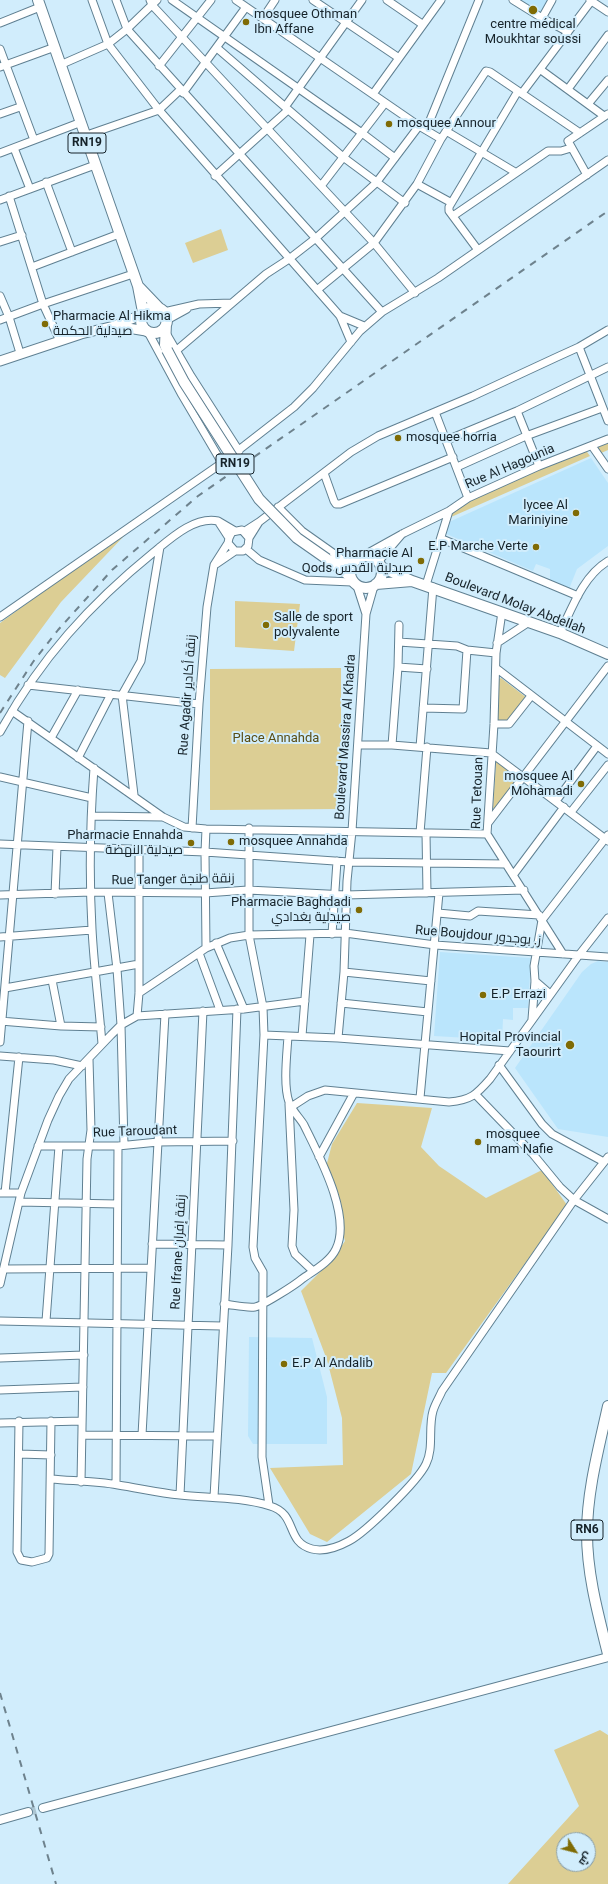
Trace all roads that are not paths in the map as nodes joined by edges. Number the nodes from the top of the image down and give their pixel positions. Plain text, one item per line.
1 (92, 0) edge
2 (116, 0) edge
3 (172, 0) edge
4 (211, 0) edge
5 (236, 0) edge
6 (275, 0) edge
7 (313, 0) edge
8 (362, 0) edge
9 (387, 0) edge
10 (441, 0) edge
11 (479, 0) edge
12 (513, 0) edge
13 (552, 0) edge
14 (591, 0) edge
15 (153, 2) edge
16 (39, 4) edge
17 (246, 7) junction
18 (608, 12) edge
19 (197, 18) junction
20 (262, 18) junction
21 (542, 18) junction
22 (346, 22) junction
23 (0, 23) edge
24 (422, 24) junction
25 (127, 29) junction
26 (568, 32) junction
27 (608, 35) edge
28 (224, 36) junction
29 (182, 37) junction
30 (108, 44) junction
31 (0, 48) edge
32 (55, 48) junction
33 (217, 48) junction
34 (321, 58) junction
35 (399, 58) junction
36 (206, 62) junction
37 (60, 65) junction
38 (3, 66) edge
39 (159, 66) junction
40 (541, 70) junction
41 (608, 80) edge
42 (299, 88) junction
43 (568, 89) junction
44 (182, 91) junction
45 (520, 92) junction
46 (373, 94) junction
47 (385, 103) junction
48 (588, 104) junction
49 (20, 107) junction
50 (286, 109) junction
51 (159, 110) junction
52 (0, 114) edge
53 (606, 115) edge
54 (80, 123) junction
55 (422, 128) junction
56 (268, 129) junction
57 (446, 131) junction
58 (362, 133) junction
59 (580, 133) junction
60 (84, 136) junction
61 (441, 139) junction
62 (34, 140) junction
63 (14, 148) junction
64 (571, 148) junction
65 (481, 152) junction
66 (0, 153) edge
67 (240, 154) junction
68 (343, 158) junction
69 (395, 158) junction
70 (608, 160) edge
71 (95, 165) junction
72 (515, 172) junction
73 (587, 175) junction
74 (214, 176) junction
75 (46, 182) junction
76 (376, 183) junction
77 (417, 184) junction
78 (321, 186) junction
79 (30, 189) junction
80 (9, 196) junction
81 (0, 200) edge
82 (450, 202) junction
83 (405, 203) junction
84 (345, 212) junction
85 (452, 216) junction
86 (120, 234) junction
87 (22, 235) junction
88 (316, 238) junction
89 (0, 242) edge
90 (374, 243) junction
91 (478, 250) junction
92 (72, 252) junction
93 (289, 259) junction
94 (32, 267) junction
95 (344, 268) junction
96 (133, 274) junction
97 (138, 286) junction
98 (317, 290) junction
99 (416, 293) junction
100 (0, 296) edge
101 (232, 303) junction
102 (43, 304) junction
103 (382, 312) junction
104 (142, 314) junction
105 (340, 316) junction
106 (9, 317) junction
107 (0, 320) edge
108 (165, 320) junction
109 (114, 326) junction
110 (364, 326) junction
111 (149, 332) junction
112 (607, 332) edge
113 (60, 340) junction
114 (351, 342) junction
115 (579, 347) junction
116 (170, 348) junction
117 (20, 353) junction
118 (0, 361) edge
119 (608, 367) edge
120 (589, 376) junction
121 (602, 408) junction
122 (517, 411) junction
123 (436, 412) junction
124 (608, 421) edge
125 (526, 436) junction
126 (608, 439) edge
127 (447, 440) junction
128 (592, 446) junction
129 (239, 451) junction
130 (453, 457) junction
131 (222, 464) junction
132 (539, 466) junction
133 (457, 467) junction
134 (608, 469) edge
135 (324, 473) junction
136 (468, 498) junction
137 (278, 507) junction
138 (449, 511) junction
139 (218, 521) junction
140 (235, 531) junction
141 (404, 533) junction
142 (247, 534) junction
143 (442, 538) junction
144 (228, 540) junction
145 (160, 547) junction
146 (246, 549) junction
147 (235, 551) junction
148 (357, 559) junction
149 (329, 560) junction
150 (343, 560) junction
151 (608, 561) edge
152 (379, 564) junction
153 (214, 565) junction
154 (353, 581) junction
155 (412, 581) junction
156 (375, 585) junction
157 (430, 586) junction
158 (578, 596) junction
159 (502, 612) junction
160 (366, 614) junction
161 (0, 617) edge
162 (529, 622) junction
163 (400, 625) dead end
164 (560, 633) junction
165 (399, 642) junction
166 (497, 643) junction
167 (428, 644) junction
168 (467, 650) junction
169 (496, 653) junction
170 (608, 654) edge
171 (608, 666) edge
172 (398, 667) junction
173 (496, 668) junction
174 (426, 669) junction
175 (28, 685) junction
176 (78, 690) junction
177 (111, 694) junction
178 (122, 695) junction
179 (531, 696) junction
180 (199, 704) junction
181 (423, 708) junction
182 (12, 711) junction
183 (28, 721) junction
184 (566, 722) junction
185 (494, 724) junction
186 (0, 732) edge
187 (51, 738) junction
188 (358, 745) junction
189 (392, 745) junction
190 (597, 746) junction
191 (424, 747) junction
192 (491, 753) junction
193 (608, 754) edge
194 (78, 758) junction
195 (608, 766) edge
196 (94, 768) junction
197 (0, 777) edge
198 (523, 777) junction
199 (23, 781) junction
200 (134, 795) junction
201 (92, 798) junction
202 (556, 801) junction
203 (564, 807) junction
204 (571, 812) junction
205 (92, 816) junction
206 (163, 817) junction
207 (488, 824) junction
208 (192, 828) junction
209 (249, 828) junction
210 (206, 829) junction
211 (352, 831) junction
212 (423, 833) junction
213 (487, 834) junction
214 (607, 838) edge
215 (0, 844) edge
216 (17, 844) junction
217 (57, 847) junction
218 (90, 848) junction
219 (139, 850) junction
220 (205, 852) junction
221 (249, 856) junction
222 (337, 861) junction
223 (349, 862) junction
224 (427, 863) junction
225 (506, 864) junction
226 (514, 874) junction
227 (248, 890) junction
228 (524, 890) junction
229 (91, 892) junction
230 (108, 893) junction
231 (139, 893) junction
232 (205, 893) junction
233 (427, 893) junction
234 (439, 893) junction
235 (55, 894) junction
236 (335, 894) junction
237 (0, 895) edge
238 (12, 895) junction
239 (346, 895) junction
240 (438, 913) junction
241 (540, 918) junction
242 (608, 918) edge
243 (92, 930) junction
244 (345, 933) junction
245 (332, 934) junction
246 (310, 935) junction
247 (9, 936) junction
248 (249, 936) junction
249 (0, 937) edge
250 (216, 943) junction
251 (435, 945) junction
252 (206, 948) junction
253 (199, 953) junction
254 (536, 953) junction
255 (563, 954) junction
256 (579, 955) junction
257 (608, 957) edge
258 (139, 964) junction
259 (117, 969) junction
260 (344, 972) junction
261 (96, 973) junction
262 (52, 980) junction
263 (431, 981) junction
264 (535, 982) junction
265 (5, 988) junction
266 (140, 993) junction
267 (550, 994) junction
268 (305, 1001) junction
269 (341, 1003) junction
270 (263, 1007) junction
271 (241, 1009) junction
272 (220, 1010) junction
273 (203, 1011) junction
274 (428, 1012) junction
275 (165, 1014) junction
276 (137, 1016) junction
277 (532, 1019) junction
278 (1, 1021) edge
279 (61, 1026) junction
280 (121, 1026) junction
281 (101, 1027) junction
282 (264, 1035) junction
283 (288, 1036) junction
284 (302, 1036) junction
285 (338, 1038) junction
286 (0, 1042) edge
287 (102, 1044) junction
288 (425, 1045) junction
289 (510, 1050) junction
290 (0, 1056) edge
291 (19, 1057) junction
292 (89, 1059) junction
293 (500, 1065) junction
294 (82, 1066) junction
295 (354, 1093) junction
296 (476, 1095) junction
297 (420, 1098) junction
298 (290, 1104) junction
299 (196, 1141) junction
300 (233, 1141) junction
301 (158, 1142) junction
302 (121, 1145) junction
303 (38, 1146) junction
304 (59, 1146) junction
305 (89, 1146) junction
306 (318, 1157) junction
307 (606, 1159) edge
308 (2, 1193) edge
309 (21, 1193) junction
310 (574, 1200) junction
311 (19, 1202) junction
312 (56, 1203) junction
313 (86, 1203) junction
314 (117, 1204) junction
315 (608, 1219) edge
316 (152, 1244) junction
317 (192, 1245) junction
318 (228, 1245) junction
319 (85, 1268) junction
320 (116, 1268) junction
321 (151, 1268) junction
322 (5, 1269) junction
323 (50, 1270) junction
324 (313, 1271) junction
325 (0, 1284) edge
326 (224, 1304) junction
327 (262, 1304) junction
328 (0, 1321) edge
329 (46, 1321) junction
330 (84, 1322) junction
331 (116, 1323) junction
332 (147, 1324) junction
333 (188, 1324) junction
334 (222, 1326) junction
335 (84, 1355) junction
336 (0, 1358) edge
337 (83, 1387) junction
338 (0, 1390) edge
339 (608, 1406) edge
340 (19, 1421) junction
341 (51, 1421) junction
342 (82, 1421) junction
343 (0, 1423) edge
344 (82, 1435) junction
345 (115, 1435) junction
346 (142, 1435) junction
347 (182, 1435) junction
348 (217, 1436) junction
349 (19, 1454) junction
350 (51, 1455) junction
351 (51, 1479) junction
352 (81, 1482) junction
353 (116, 1484) junction
354 (180, 1495) junction
355 (214, 1497) junction
356 (268, 1505) junction
357 (605, 1634) edge
358 (608, 1654) edge
359 (608, 1658) edge
360 (43, 1808) tunnel mouth
361 (28, 1812) tunnel mouth
362 (0, 1820) edge

1 - 30 street
2 - 25 street
3 - 19 street
4 - 19 street
5 - 17 street
6 - 20 street
7 - 22 street
8 - 22 street
9 - 24 street
10 - 24 street
11 - 55 street
12 - 21 street
13 - 21 street
14 - 18 street
14 - 26 street
15 - 25 street
15 - 29 street
16 - 23 street
16 - 32 main road, RN19
17 - 20 street
17 - 28 street
19 - 28 street
19 - 29 street
20 - 34 street
21 - 26 street
22 - 34 street
22 - 35 street
24 - 35 street
25 - 30 street
25 - 39 street
26 - 40 street
27 - 43 street
28 - 33 street
28 - 42 street
29 - 36 street
29 - 39 street
30 - 37 street
30 - 51 street
31 - 38 street
32 - 37 main road, RN19
32 - 38 street
33 - 36 street
33 - 50 street
34 - 42 street
34 - 46 street
35 - 46 street
36 - 44 street
36 - 56 street
37 - 54 main road, RN19
38 - 49 street
39 - 44 street
40 - 43 street
40 - 45 street
41 - 48 street
42 - 50 street
42 - 58 street
43 - 48 street
44 - 51 street
44 - 67 street
45 - 57 street
45 - 59 street
45 - 65 street
46 - 47 street
47 - 55 street
47 - 58 street
48 - 53 street
49 - 52 street
49 - 62 street
50 - 56 street
50 - 68 street
51 - 60 street
51 - 74 street
53 - 59 street
54 - 60 main road, RN19
54 - 62 street
55 - 61 street
55 - 69 street
56 - 67 street
56 - 78 street
57 - 61 street
57 - 65 street
58 - 68 street
58 - 69 street
59 - 64 street
60 - 71 main road, RN19
61 - 77 street
62 - 63 street
63 - 66 street
63 - 79 street
64 - 72 street
64 - 73 street
65 - 72 street
65 - 82 street
67 - 74 street
67 - 88 street
68 - 76 street
68 - 78 street
69 - 76 street
70 - 73 street
71 - 75 street
71 - 86 main road, RN19
72 - 85 street
73 - 91 street
74 - 93 street
75 - 79 street
75 - 92 street
76 - 83 street
76 - 84 street
77 - 82 street
77 - 83 street
78 - 84 street
79 - 80 street
80 - 81 street
80 - 87 street
82 - 85 street
83 - 90 street
84 - 88 street
84 - 90 street
85 - 91 street
86 - 92 street
86 - 96 main road, RN19
87 - 89 street
87 - 94 street
88 - 93 street
88 - 95 street
90 - 95 street
90 - 99 street
91 - 99 street
92 - 94 street
93 - 98 street
93 - 101 street
94 - 102 street
95 - 98 street
95 - 103 street
96 - 97 main road, RN19
96 - 102 street
97 - 104 main road, RN19
97 - 108 main road, RN19
98 - 105 street
99 - 103 street
100 - 106 street
101 - 108 street
101 - 116 street
102 - 106 street
102 - 113 street
103 - 110 street
104 - 108 main road
104 - 109 main road
104 - 111 main road, RN19
105 - 110 street
105 - 114 street
106 - 107 street
106 - 117 street
108 - 111 main road
108 - 116 main road
109 - 111 main road
109 - 113 main road
110 - 114 street
111 - 116 main road, RN19
111 - 131 street
112 - 115 street
113 - 117 main road
114 - 129 street
115 - 120 street
115 - 123 street
116 - 129 street
116 - 149 main road, RN19, bridge
117 - 118 main road
119 - 120 street
120 - 121 street
120 - 122 street
121 - 124 street
121 - 125 street
122 - 125 street
122 - 127 street
123 - 127 street
123 - 135 street
125 - 132 street
125 - 133 street
126 - 128 street, Rue Al Hagounia
127 - 130 street
128 - 132 street, Rue Al Hagounia
128 - 134 street
129 - 131 street
130 - 133 street
130 - 135 street
131 - 161 street
132 - 136 street, Rue Al Hagounia
133 - 136 street
135 - 137 street
136 - 138 street, Rue Al Hagounia
137 - 142 street
137 - 150 street
138 - 141 street, Rue Al Hagounia
138 - 143 street
139 - 140 street
139 - 144 street
139 - 145 street
140 - 142 street
140 - 144 street
141 - 148 street, Rue Al Hagounia
141 - 152 street
142 - 146 street
143 - 157 street
143 - 158 street
144 - 147 street
144 - 153 street
145 - 175 street
145 - 178 street
146 - 147 street
146 - 154 street
147 - 153 street
148 - 150 main road
148 - 152 main road
148 - 154 main road
149 - 150 main road
149 - 154 main road, RN19
151 - 158 street
152 - 155 main road, Boulevard Molay Abdellah
152 - 156 main road
153 - 180 street, Rue Agadir زنقة أكادير
154 - 156 main road
154 - 160 street
155 - 156 main road, Boulevard Molay Abdellah
155 - 157 main road, Boulevard Molay Abdellah
156 - 160 street
157 - 159 main road, Boulevard Molay Abdellah
157 - 167 street
158 - 164 street
159 - 162 main road, Boulevard Molay Abdellah
159 - 166 street, Rue Tetouan
160 - 188 street, Boulevard Massira Al Khadra
162 - 164 main road, Boulevard Molay Abdellah
162 - 166 street
163 - 165 street
164 - 170 main road, Boulevard Molay Abdellah
165 - 167 street
165 - 172 street
166 - 169 street, Rue Tetouan
167 - 168 street
167 - 174 street
168 - 169 street
168 - 181 street
169 - 173 street, Rue Tetouan
171 - 184 street
172 - 174 street
172 - 189 street
173 - 179 street
173 - 185 street, Rue Tetouan
174 - 181 street
175 - 176 street
175 - 182 street
176 - 177 street
176 - 187 street
177 - 178 street
177 - 194 street
178 - 180 street
178 - 200 street
179 - 184 street
179 - 185 street
180 - 208 street, Rue Agadir زنقة أكادير
181 - 191 street
182 - 183 street
182 - 186 street
183 - 187 street
183 - 199 street
184 - 190 street
184 - 198 street
185 - 192 street, Rue Tetouan
187 - 194 street
188 - 189 street
188 - 211 street, Boulevard Massira Al Khadra
189 - 191 street
190 - 193 street
190 - 202 street
191 - 192 street
191 - 212 street
192 - 198 street
192 - 207 street, Rue Tetouan
194 - 196 street
195 - 204 street
196 - 200 street
196 - 201 street
197 - 199 street
198 - 202 street
198 - 207 street
199 - 201 street
199 - 216 street
200 - 206 street
201 - 205 street
202 - 203 street
203 - 204 street
203 - 226 street
204 - 214 street
205 - 206 street
205 - 218 street
206 - 208 street
207 - 213 street, Rue Tetouan
208 - 210 street
209 - 210 street
209 - 211 street
209 - 221 street
210 - 220 street
211 - 212 street
211 - 223 street, Boulevard Massira Al Khadra
212 - 213 street
212 - 224 street
213 - 225 street, Rue Tetouan
214 - 241 street
215 - 216 street
216 - 217 street
216 - 238 street
217 - 218 street
217 - 235 street
218 - 219 street
218 - 229 street
219 - 220 street
219 - 231 street
220 - 221 street
220 - 232 street
221 - 222 street
221 - 227 street
222 - 223 street
222 - 236 street
223 - 224 street
223 - 239 street, Boulevard Massira Al Khadra
224 - 225 street
224 - 233 street
225 - 226 street, Rue Tetouan
226 - 228 street, Rue Tetouan
227 - 232 street, Rue Tanger زنقة طنجة
227 - 236 street, Rue Tanger زنقة طنجة
227 - 248 street
228 - 234 street, Rue Tanger زنقة طنجة
228 - 241 street, Rue Tetouan
229 - 230 street, Rue Tanger زنقة طنجة
229 - 235 street, Rue Tanger زنقة طنجة
229 - 243 street
230 - 231 street, Rue Tanger زنقة طنجة
230 - 259 street
231 - 232 street, Rue Tanger زنقة طنجة
231 - 258 street
232 - 252 street
233 - 234 street, Rue Tanger زنقة طنجة
233 - 239 street, Rue Tanger زنقة طنجة
234 - 240 street
235 - 238 street, Rue Tanger زنقة طنجة
236 - 239 street, Rue Tanger زنقة طنجة
236 - 245 street
237 - 238 street, Rue Tanger زنقة طنجة
238 - 247 street
239 - 244 street, Boulevard Massira Al Khadra
240 - 241 street
240 - 251 street
241 - 254 street
241 - 255 street, Rue Tetouan
242 - 256 street
243 - 247 street
243 - 261 street
244 - 245 street, Rue Boujdour ز. بوجدور
244 - 251 street, Rue Boujdour ز. بوجدور
244 - 260 street, Boulevard Massira Al Khadra
245 - 246 street, Rue Boujdour ز. بوجدور
246 - 248 street, Rue Boujdour ز. بوجدور
246 - 268 street
247 - 249 street
247 - 265 street
248 - 250 street, Rue Boujdour ز. بوجدور
248 - 270 street
250 - 252 street, Rue Boujdour ز. بوجدور
250 - 271 street
251 - 254 street, Rue Boujdour ز. بوجدور
251 - 263 street
252 - 253 street, Rue Boujdour ز. بوجدور
253 - 266 street, Rue Boujdour ز. بوجدور
253 - 272 street
254 - 255 street, Rue Boujdour ز. بوجدور
254 - 264 street
255 - 256 street, Rue Boujdour ز. بوجدور
256 - 257 street, Rue Boujdour ز. بوجدور
256 - 267 street
258 - 259 street
258 - 266 street
259 - 261 street
259 - 280 street
260 - 263 street
260 - 269 street, Boulevard Massira Al Khadra
261 - 262 street
261 - 281 street
262 - 265 street
262 - 279 street
263 - 274 street
264 - 267 street
264 - 277 street
265 - 278 street
266 - 276 street
267 - 277 street
268 - 270 street
268 - 284 street
269 - 274 street
269 - 285 street, Boulevard Massira Al Khadra
270 - 271 street
270 - 282 street
271 - 272 street
271 - 300 street
272 - 273 street
273 - 275 street
273 - 299 street, Rue Ifrane زنقة إفران
274 - 288 street
275 - 276 street
275 - 301 street
276 - 280 street
277 - 289 street
278 - 279 street
278 - 286 street
279 - 281 street
280 - 287 street
280 - 302 street
281 - 287 street
282 - 283 street
282 - 327 street
283 - 284 street
283 - 298 street
284 - 285 street
285 - 288 street
287 - 292 street
288 - 289 street
288 - 297 street
289 - 293 street
290 - 291 street
291 - 294 street
291 - 308 street
292 - 294 street
292 - 305 street
293 - 296 street
293 - 307 street
294 - 303 street
295 - 297 street
295 - 298 street
295 - 306 street
296 - 297 street
296 - 310 street
298 - 306 street
298 - 324 street
299 - 300 street, Rue Taroudant
299 - 301 street, Rue Taroudant
299 - 317 street, Rue Ifrane زنقة إفران
300 - 318 street
301 - 302 street, Rue Taroudant
301 - 316 street
302 - 305 street, Rue Taroudant
302 - 314 street
303 - 304 street, Rue Taroudant
303 - 309 street
304 - 305 street, Rue Taroudant
304 - 312 street
305 - 313 street
306 - 324 street
307 - 310 street
308 - 309 street
309 - 311 street
310 - 315 street
310 - 356 street
311 - 312 street
311 - 322 street
312 - 313 street
312 - 323 street
313 - 314 street
313 - 319 street
314 - 320 street
316 - 317 street
316 - 321 street
317 - 318 street
317 - 333 street, Rue Ifrane زنقة إفران
318 - 326 street
319 - 320 street
319 - 323 street
319 - 330 street
320 - 321 street
320 - 331 street
321 - 332 street
322 - 323 street
322 - 325 street
323 - 329 street
324 - 327 street
326 - 327 street
326 - 334 street
327 - 356 street
328 - 329 street
329 - 330 street
330 - 331 street
330 - 335 street
331 - 332 street
331 - 345 street
332 - 333 street
332 - 346 street
333 - 334 street
333 - 347 street, Rue Ifrane زنقة إفران
334 - 348 street
335 - 336 street
335 - 337 street
337 - 338 street
337 - 342 street
339 - 357 main road, RN6
340 - 341 street
340 - 343 street
340 - 349 street
341 - 342 street
341 - 350 street
342 - 344 street
344 - 345 street
344 - 352 street
345 - 346 street
345 - 353 street
346 - 347 street
347 - 348 street
347 - 354 street, Rue Ifrane زنقة إفران
348 - 355 street
349 - 350 street
349 - 351 street
350 - 351 street
351 - 352 street
352 - 353 street
353 - 354 street
354 - 355 street
355 - 356 street
357 - 358 main road, RN6
359 - 360 street
361 - 362 street

